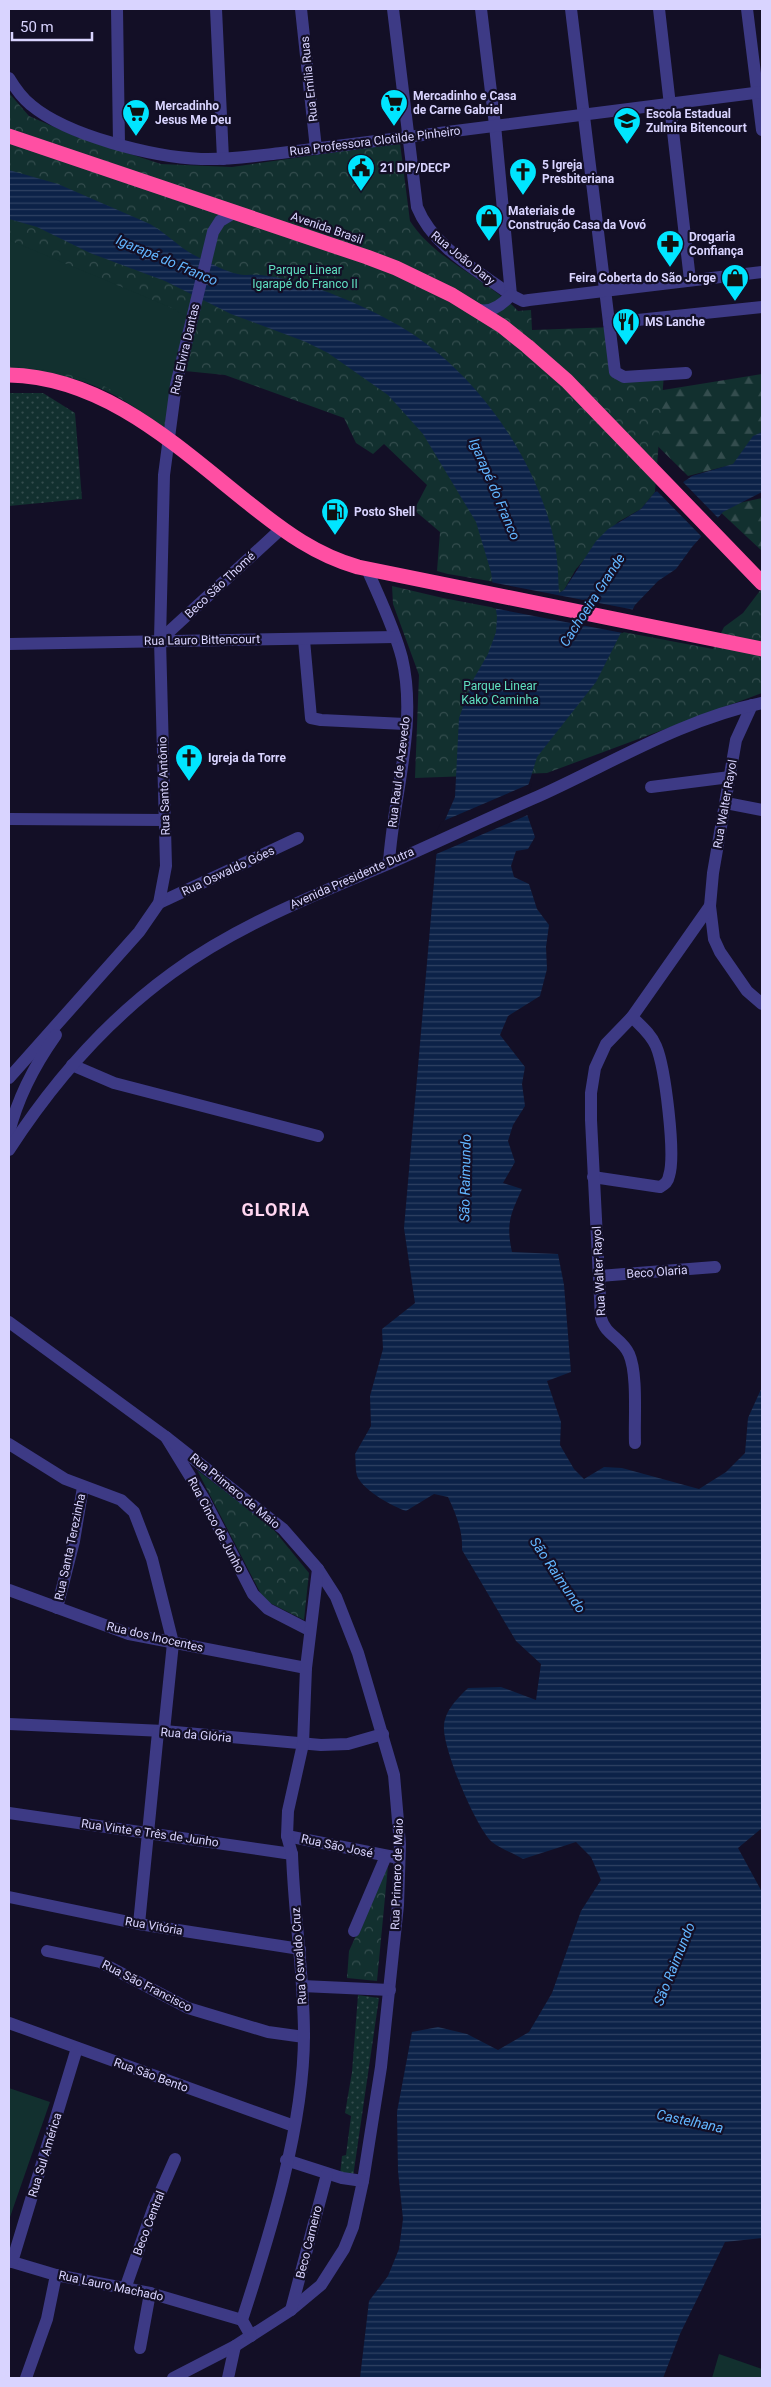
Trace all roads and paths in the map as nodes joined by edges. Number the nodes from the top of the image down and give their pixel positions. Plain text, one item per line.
1 (117, 9) edge
2 (216, 9) edge
3 (301, 9) edge
4 (393, 9) edge
5 (481, 9) edge
6 (571, 9) edge
7 (659, 9) edge
8 (747, 9) edge
9 (9, 78) edge
10 (760, 92) edge
11 (671, 104) junction
12 (584, 115) junction
13 (495, 125) junction
14 (762, 130) edge
15 (9, 136) edge
16 (408, 137) junction
17 (118, 144) junction
18 (316, 149) junction
19 (223, 159) junction
20 (235, 212) junction
21 (762, 272) edge
22 (690, 280) junction
23 (606, 291) junction
24 (510, 295) junction
25 (473, 307) junction
26 (500, 307) junction
27 (762, 307) edge
28 (609, 323) junction
29 (502, 326) junction
30 (686, 373) dead end
31 (9, 375) edge
32 (168, 438) junction
33 (281, 529) junction
34 (366, 569) junction
35 (761, 582) edge
36 (395, 637) junction
37 (160, 640) junction
38 (304, 640) junction
39 (9, 644) edge
40 (762, 649) edge
41 (757, 704) edge
42 (727, 712) junction
43 (405, 724) junction
44 (736, 740) junction
45 (730, 777) junction
46 (651, 787) dead end
47 (726, 803) junction
48 (762, 810) edge
49 (9, 819) edge
50 (164, 820) junction
51 (298, 838) dead end
52 (389, 863) junction
53 (159, 903) junction
54 (710, 906) junction
55 (88, 990) junction
56 (762, 1004) edge
57 (632, 1017) junction
58 (72, 1065) junction
59 (9, 1078) edge
60 (9, 1134) edge
61 (318, 1136) dead end
62 (9, 1150) edge
63 (593, 1177) junction
64 (715, 1267) dead end
65 (599, 1276) junction
66 (9, 1322) edge
67 (166, 1437) junction
68 (635, 1443) dead end
69 (9, 1444) edge
70 (83, 1487) junction
71 (318, 1569) junction
72 (9, 1590) edge
73 (57, 1608) junction
74 (309, 1630) junction
75 (173, 1643) junction
76 (306, 1668) junction
77 (9, 1724) edge
78 (161, 1731) junction
79 (382, 1734) junction
80 (303, 1744) junction
81 (9, 1813) edge
82 (149, 1832) junction
83 (287, 1836) junction
84 (292, 1854) junction
85 (386, 1856) junction
86 (399, 1858) junction
87 (9, 1897) edge
88 (139, 1924) junction
89 (354, 1931) dead end
90 (300, 1949) junction
91 (47, 1951) dead end
92 (302, 1986) junction
93 (390, 1990) junction
94 (9, 2023) edge
95 (304, 2037) junction
96 (77, 2048) junction
97 (294, 2126) junction
98 (175, 2159) dead end
99 (286, 2160) junction
100 (327, 2174) junction
101 (363, 2181) junction
102 (10, 2262) edge
103 (56, 2275) junction
104 (126, 2286) junction
105 (150, 2293) junction
106 (291, 2310) junction
107 (242, 2320) junction
108 (251, 2336) junction
109 (235, 2346) junction
110 (140, 2348) dead end
111 (26, 2378) edge
112 (173, 2378) edge
113 (228, 2378) edge

1 - 17 street
2 - 19 street
3 - 18 street, Rua Emília Ruas
4 - 16 street, Rua João Dary
5 - 13 street
6 - 12 street
7 - 11 street
8 - 10 street
9 - 17 street, Rua Professora Clotilde Pinheiro
10 - 11 street, Rua Professora Clotilde Pinheiro
10 - 14 street
11 - 12 street, Rua Professora Clotilde Pinheiro
11 - 22 street
12 - 13 street, Rua Professora Clotilde Pinheiro
12 - 23 street
13 - 16 street, Rua Professora Clotilde Pinheiro
13 - 24 street
15 - 20 highway, Avenida Brasil
16 - 18 street, Rua Professora Clotilde Pinheiro
16 - 24 street, Rua João Dary
17 - 19 street, Rua Professora Clotilde Pinheiro
18 - 19 street, Rua Professora Clotilde Pinheiro
20 - 25 highway, Avenida Brasil
20 - 32 street, Rua Elvira Dantas
21 - 22 street
22 - 23 street
23 - 24 street
23 - 28 street
24 - 26 street
25 - 26 street
25 - 29 highway, Avenida Brasil
26 - 29 street
27 - 28 street
28 - 30 street
29 - 35 highway, Avenida Brasil
31 - 32 highway
32 - 33 highway
32 - 37 street, Rua Santo Antônio
33 - 34 highway
33 - 37 street, Beco São Thomé
34 - 36 street, Rua Raul de Azevedo
34 - 40 highway
36 - 38 street, Rua Lauro Bittencourt
36 - 43 street, Rua Raul de Azevedo
37 - 38 street, Rua Lauro Bittencourt
37 - 39 street, Rua Lauro Bittencourt
37 - 50 street, Rua Santo Antônio
38 - 43 street
41 - 42 street, Avenida Presidente Dutra
41 - 44 street, Rua Walter Rayol
42 - 44 street
42 - 52 street, Avenida Presidente Dutra
43 - 52 street, Rua Raul de Azevedo
44 - 45 street, Rua Walter Rayol
45 - 46 street
45 - 47 street, Rua Walter Rayol
47 - 48 street
47 - 54 street, Rua Walter Rayol
49 - 50 street
50 - 53 street, Rua Santo Antônio
51 - 53 street, Rua Oswaldo Góes
52 - 58 street, Avenida Presidente Dutra
53 - 55 street, Rua Santo Antônio
54 - 56 street, Rua Walter Rayol
54 - 57 street, Rua Walter Rayol
55 - 59 street, Rua Santo Antônio
55 - 60 street
57 - 63 street, Rua Walter Rayol
57 - 63 street
58 - 61 street
58 - 62 street, Avenida Presidente Dutra
63 - 65 street, Rua Walter Rayol
64 - 65 street, Beco Olaria
65 - 68 street, Rua Walter Rayol
66 - 67 street, Rua Cinco de Junho
67 - 71 street, Rua Primero de Maio
67 - 74 street, Rua Cinco de Junho
69 - 70 street
70 - 73 street, Rua Santa Terezinha
70 - 75 street
71 - 74 street, Rua Oswaldo Cruz
71 - 79 street, Rua Primero de Maio
72 - 73 street, Rua dos Inocentes
73 - 75 street, Rua dos Inocentes
74 - 76 street, Rua Oswaldo Cruz
75 - 76 street, Rua dos Inocentes
75 - 78 street
76 - 80 street, Rua Oswaldo Cruz
77 - 78 street, Rua da Glória
78 - 80 street, Rua da Glória
78 - 82 street
79 - 80 street, Rua da Glória
79 - 86 street, Rua Primero de Maio
80 - 83 street, Rua Oswaldo Cruz
81 - 82 street, Rua Vinte e Três de Junho
82 - 84 street, Rua Vinte e Três de Junho
82 - 88 street
83 - 84 street, Rua Oswaldo Cruz
83 - 85 street, Rua São José
84 - 90 street, Rua Oswaldo Cruz
85 - 86 street, Rua São José
85 - 89 street
86 - 93 street, Rua Primero de Maio
87 - 88 street, Rua Vitória
88 - 90 street, Rua Vitória
90 - 92 street, Rua Oswaldo Cruz
91 - 95 street, Rua São Francisco
92 - 93 street
92 - 95 street, Rua Oswaldo Cruz
93 - 101 street, Rua Primero de Maio
94 - 96 street, Rua São Bento
95 - 97 street, Rua Oswaldo Cruz
96 - 97 street, Rua São Bento
96 - 102 street, Rua Sul América
97 - 99 street, Rua Oswaldo Cruz
98 - 104 street, Beco Central
99 - 100 street
99 - 107 street, Rua Oswaldo Cruz
100 - 101 street
100 - 106 street, Beco Carneiro
101 - 106 street, Rua Primero de Maio
102 - 103 street, Rua Lauro Machado
103 - 104 street, Rua Lauro Machado
103 - 111 street
104 - 105 street, Rua Lauro Machado
105 - 107 street, Rua Lauro Machado
105 - 110 street
106 - 108 street, Rua Primero de Maio
107 - 108 street
108 - 109 street, Rua Primero de Maio
109 - 112 street, Rua Primero de Maio
109 - 113 street

